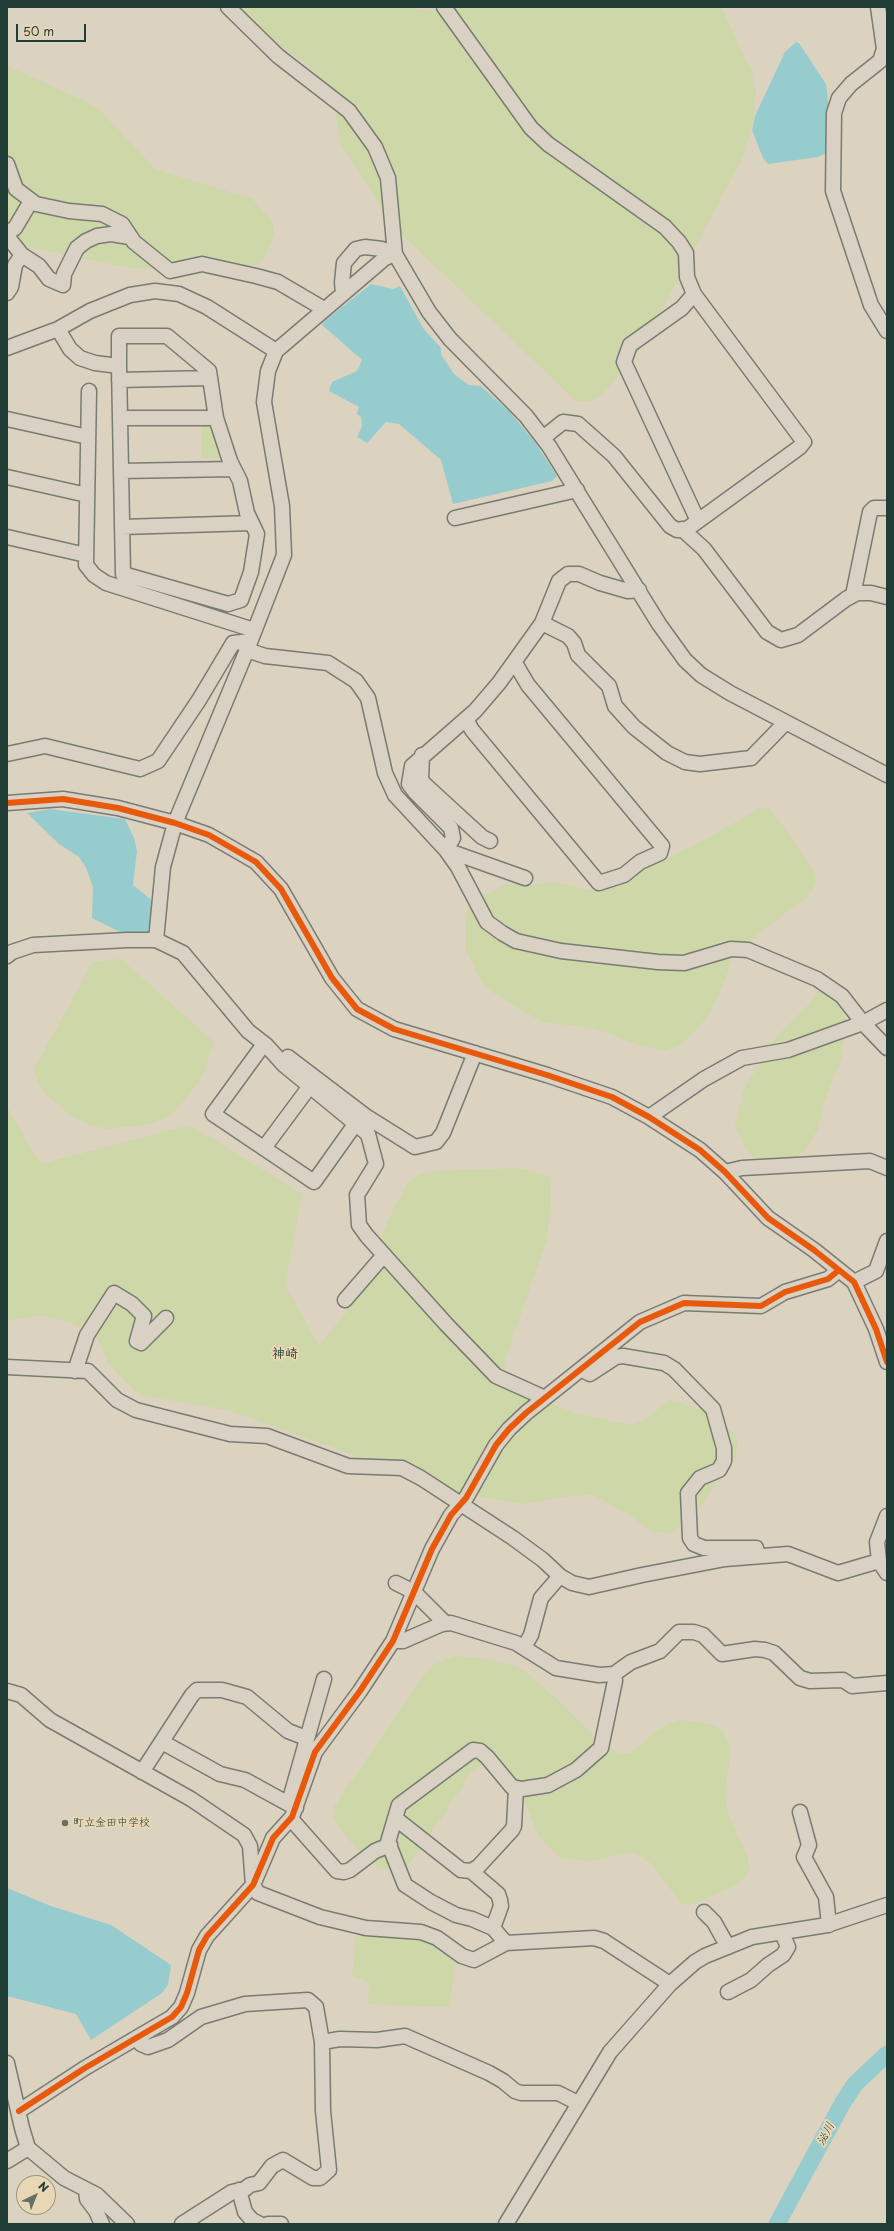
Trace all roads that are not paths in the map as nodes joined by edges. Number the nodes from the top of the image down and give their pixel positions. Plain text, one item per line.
1 (228, 7) edge
2 (444, 7) edge
3 (882, 15) edge
4 (7, 164) edge
5 (32, 201) junction
6 (7, 233) edge
7 (7, 236) edge
8 (130, 237) junction
9 (395, 254) junction
10 (22, 255) junction
11 (343, 292) junction
12 (7, 293) edge
13 (694, 294) junction
14 (324, 309) junction
15 (58, 329) junction
16 (887, 331) edge
17 (7, 348) edge
18 (276, 351) junction
19 (119, 373) junction
20 (210, 378) junction
21 (89, 391) dead end
22 (120, 418) junction
23 (216, 418) junction
24 (7, 419) edge
25 (88, 437) junction
26 (543, 438) junction
27 (234, 469) junction
28 (121, 471) junction
29 (7, 476) edge
30 (577, 490) junction
31 (87, 495) junction
32 (887, 508) edge
33 (455, 518) dead end
34 (698, 520) junction
35 (252, 523) junction
36 (122, 527) junction
37 (682, 529) junction
38 (7, 537) edge
39 (86, 555) junction
40 (169, 587) junction
41 (639, 590) junction
42 (854, 595) junction
43 (887, 597) edge
44 (165, 602) junction
45 (542, 623) junction
46 (250, 640) junction
47 (515, 663) junction
48 (466, 719) junction
49 (785, 723) junction
50 (7, 754) edge
51 (422, 755) junction
52 (887, 775) edge
53 (7, 803) edge
54 (175, 823) junction
55 (490, 841) dead end
56 (446, 850) junction
57 (525, 878) dead end
58 (156, 940) junction
59 (7, 956) edge
60 (887, 1010) edge
61 (863, 1023) junction
62 (265, 1044) junction
63 (887, 1048) edge
64 (475, 1053) junction
65 (310, 1086) junction
66 (649, 1117) junction
67 (356, 1123) junction
68 (264, 1148) junction
69 (887, 1168) edge
70 (725, 1172) junction
71 (887, 1241) edge
72 (384, 1255) junction
73 (839, 1270) junction
74 (854, 1282) junction
75 (345, 1300) dead end
76 (166, 1318) dead end
77 (887, 1362) edge
78 (7, 1367) edge
79 (582, 1369) junction
80 (75, 1371) junction
81 (545, 1398) junction
82 (460, 1504) junction
83 (887, 1516) edge
84 (758, 1556) junction
85 (883, 1567) edge
86 (560, 1576) junction
87 (396, 1583) dead end
88 (414, 1592) junction
89 (445, 1623) junction
90 (393, 1641) junction
91 (524, 1647) junction
92 (614, 1674) junction
93 (324, 1679) dead end
94 (887, 1683) edge
95 (7, 1691) edge
96 (306, 1738) junction
97 (162, 1742) junction
98 (142, 1772) junction
99 (516, 1788) junction
100 (292, 1810) junction
101 (800, 1812) dead end
102 (395, 1818) junction
103 (390, 1845) junction
104 (471, 1870) junction
105 (253, 1885) junction
106 (887, 1904) edge
107 (704, 1912) dead end
108 (829, 1924) junction
109 (493, 1928) junction
110 (782, 1933) junction
111 (506, 1943) junction
112 (728, 1947) junction
113 (670, 1984) junction
114 (728, 1992) dead end
115 (137, 2038) junction
116 (322, 2042) junction
117 (7, 2063) edge
118 (578, 2103) junction
119 (19, 2111) junction
120 (28, 2148) junction
121 (7, 2161) edge
122 (86, 2190) junction
123 (239, 2190) junction
124 (102, 2224) edge
125 (127, 2224) edge
126 (182, 2224) edge
127 (260, 2224) edge
128 (268, 2224) edge
129 (281, 2224) edge
130 (506, 2224) edge

1 - 9 street
2 - 13 street
3 - 16 street
4 - 5 street
5 - 6 street
5 - 8 street
7 - 10 street
8 - 10 street
8 - 14 street
9 - 11 street
9 - 11 street
9 - 26 street
10 - 12 street
11 - 14 street
13 - 34 street
13 - 34 street
14 - 18 street
15 - 17 street
15 - 18 street
15 - 19 street
18 - 46 street
19 - 20 street
19 - 20 street
19 - 22 street
20 - 23 street
21 - 25 street
22 - 23 street
22 - 28 street
23 - 27 street
24 - 25 street
25 - 31 street
26 - 30 street
26 - 37 street
27 - 28 street
27 - 35 street
28 - 36 street
29 - 31 street
30 - 33 street
30 - 41 street
31 - 39 street
32 - 42 street
34 - 37 street
35 - 36 street
35 - 40 street
36 - 40 street
37 - 42 street
38 - 39 street
39 - 44 street
40 - 44 street
41 - 45 street
41 - 49 street
42 - 43 street
44 - 46 street
45 - 47 street
45 - 49 street
46 - 50 street
46 - 54 street
46 - 56 street
47 - 48 street
47 - 48 street
48 - 51 street
49 - 52 street
51 - 55 street
51 - 56 street
53 - 54 street
54 - 58 street
54 - 64 street
56 - 57 street
56 - 61 street
58 - 59 street
58 - 62 street
60 - 61 street
61 - 63 street
61 - 66 street
62 - 64 street
62 - 65 street
62 - 68 street
64 - 66 street
65 - 67 street
65 - 68 street
66 - 70 street
67 - 68 street
67 - 72 street
69 - 70 street
70 - 73 street
71 - 74 street
72 - 75 street
72 - 81 street
73 - 74 street
73 - 79 street
74 - 77 street
76 - 80 street
78 - 80 street
79 - 81 street
79 - 84 street
80 - 82 street
81 - 82 street
82 - 86 street
82 - 88 street
83 - 85 street
84 - 85 street
84 - 86 street
86 - 91 street
87 - 88 street
88 - 89 street
88 - 90 street
89 - 90 street
89 - 91 street
90 - 100 street
91 - 92 street
92 - 94 street
92 - 99 street
93 - 96 street
95 - 98 street
96 - 97 street
96 - 100 street
97 - 98 street
97 - 100 street
98 - 105 street
99 - 102 street
99 - 104 street
100 - 103 street
100 - 105 street
101 - 108 street
102 - 103 street
102 - 104 street
103 - 109 street
104 - 109 street
105 - 111 street
105 - 115 street
106 - 108 street
107 - 112 street
108 - 110 street
109 - 111 street
110 - 112 street
110 - 114 street
111 - 113 street
112 - 113 street
113 - 118 street
115 - 116 street
115 - 119 street
116 - 118 street
116 - 123 street
117 - 119 street
118 - 130 street
119 - 120 street
120 - 121 street
120 - 122 street
122 - 124 street
122 - 125 street
123 - 126 street
123 - 127 street
128 - 129 street

